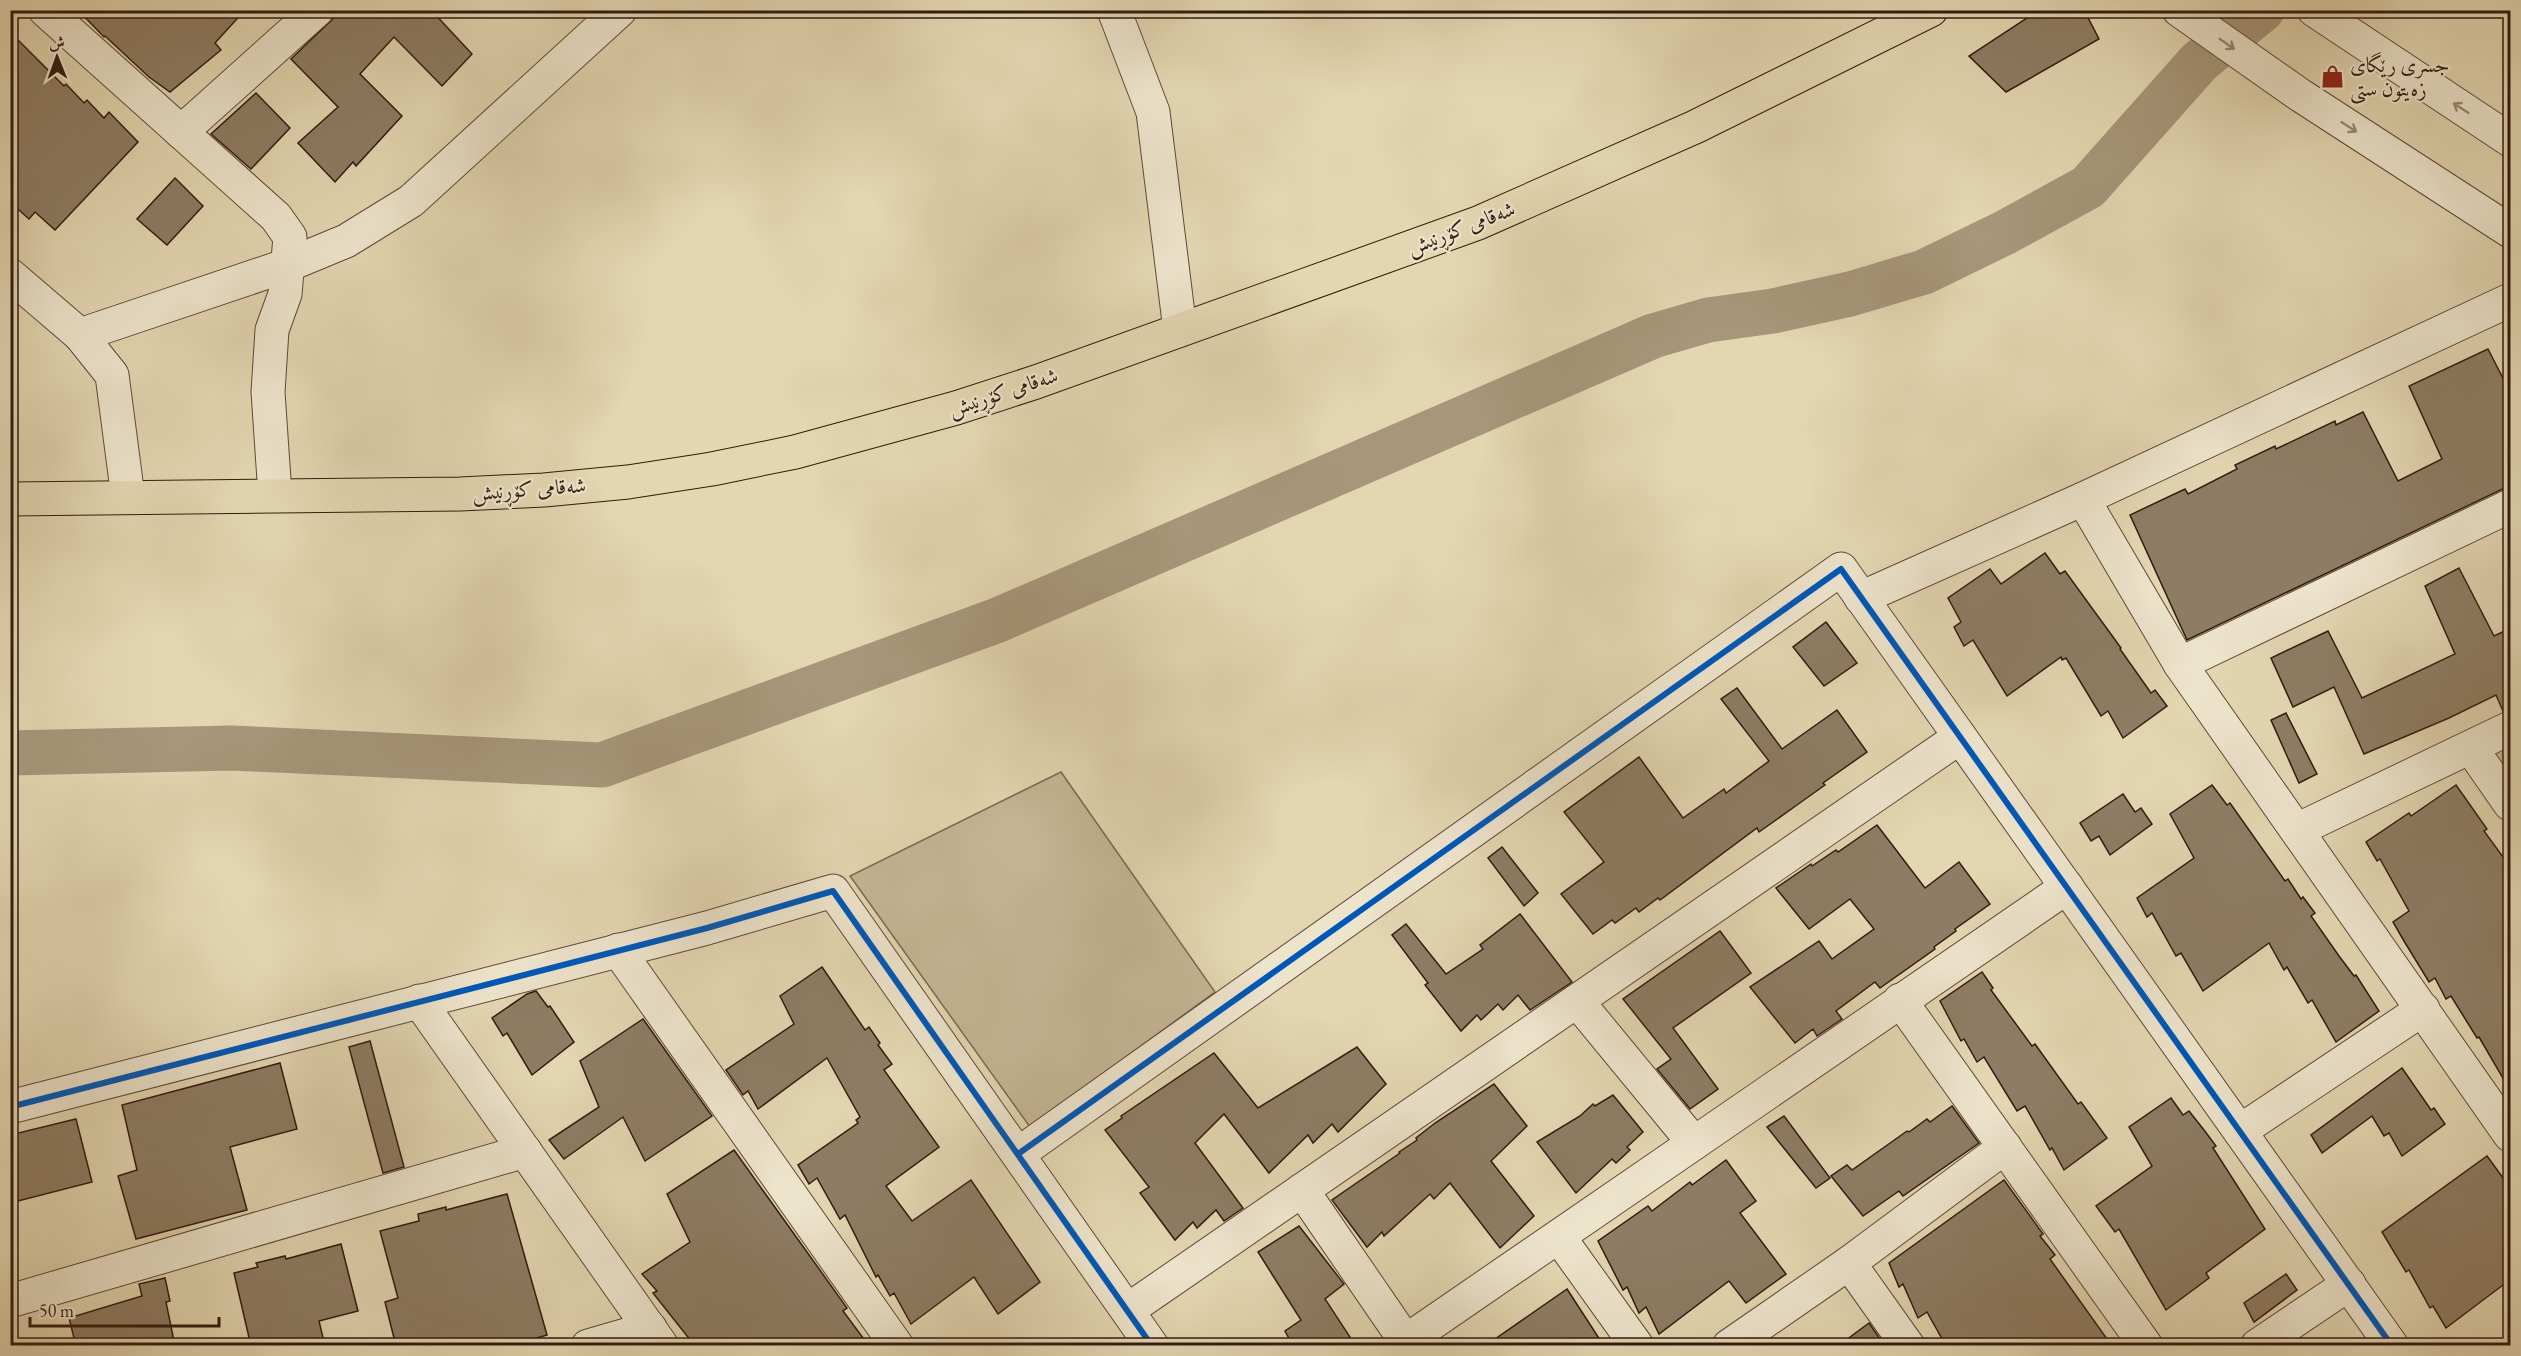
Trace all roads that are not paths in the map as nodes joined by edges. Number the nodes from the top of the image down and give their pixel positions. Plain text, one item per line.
1 (45, 10) edge
2 (317, 10) edge
3 (620, 10) edge
4 (1114, 10) edge
5 (1931, 10) edge
6 (2179, 10) edge
7 (2314, 10) edge
8 (181, 132) junction
9 (2511, 140) edge
10 (2511, 231) edge
11 (288, 265) junction
12 (11, 278) edge
13 (2511, 300) edge
14 (1180, 330) junction
15 (80, 335) junction
16 (275, 495) junction
17 (128, 497) junction
18 (10, 499) edge
19 (2083, 499) junction
20 (2511, 506) edge
21 (1861, 598) junction
22 (2180, 664) junction
23 (2511, 728) edge
24 (1960, 737) junction
25 (2471, 748) junction
26 (2511, 804) edge
27 (2296, 830) junction
28 (2067, 887) junction
29 (618, 950) junction
30 (1900, 1000) junction
31 (418, 1001) junction
32 (1577, 1001) junction
33 (2422, 1009) junction
34 (10, 1107) edge
35 (2240, 1131) junction
36 (2511, 1135) edge
37 (1694, 1143) junction
38 (2005, 1147) junction
39 (525, 1151) junction
40 (1018, 1154) junction
41 (1302, 1190) junction
42 (1559, 1238) junction
43 (1849, 1263) junction
44 (2349, 1284) junction
45 (10, 1301) edge
46 (1128, 1310) junction
47 (656, 1337) edge
48 (1408, 1343) edge
49 (588, 1346) edge
50 (897, 1346) edge
51 (1152, 1346) edge
52 (1637, 1346) edge
53 (1730, 1346) edge
54 (1908, 1346) edge
55 (2146, 1346) edge
56 (2257, 1346) edge
57 (2392, 1346) edge

1 - 8 street
2 - 8 street
3 - 11 street
4 - 14 street
5 - 14 main road, شەقامی کۆڕنیش
6 -> 10 street
9 -> 7 street
8 - 11 street
11 - 15 street
11 - 16 street
12 - 15 street
13 - 19 street
14 - 16 main road, شەقامی کۆڕنیش
15 - 17 street
16 - 17 main road, شەقامی کۆڕنیش
17 - 18 main road, شەقامی کۆڕنیش
19 - 21 street
19 - 22 street
20 - 22 street
21 - 24 street
21 - 40 street
22 - 27 street
23 - 25 street
24 - 28 street
24 - 32 street
25 - 26 street
25 - 27 street
27 - 33 street
28 - 30 street
28 - 35 street
29 - 31 street
29 - 40 street
29 - 50 street
30 - 37 street
30 - 38 street
31 - 34 street
31 - 39 street
32 - 37 street
32 - 41 street
33 - 35 street
33 - 36 street
35 - 44 street
37 - 42 street
38 - 43 street
38 - 55 street
39 - 45 street
39 - 47 street
40 - 46 street
41 - 46 street
41 - 48 street
42 - 48 street
42 - 52 street
43 - 53 street
43 - 54 street
44 - 56 street
44 - 57 street
46 - 51 street
47 - 49 street

